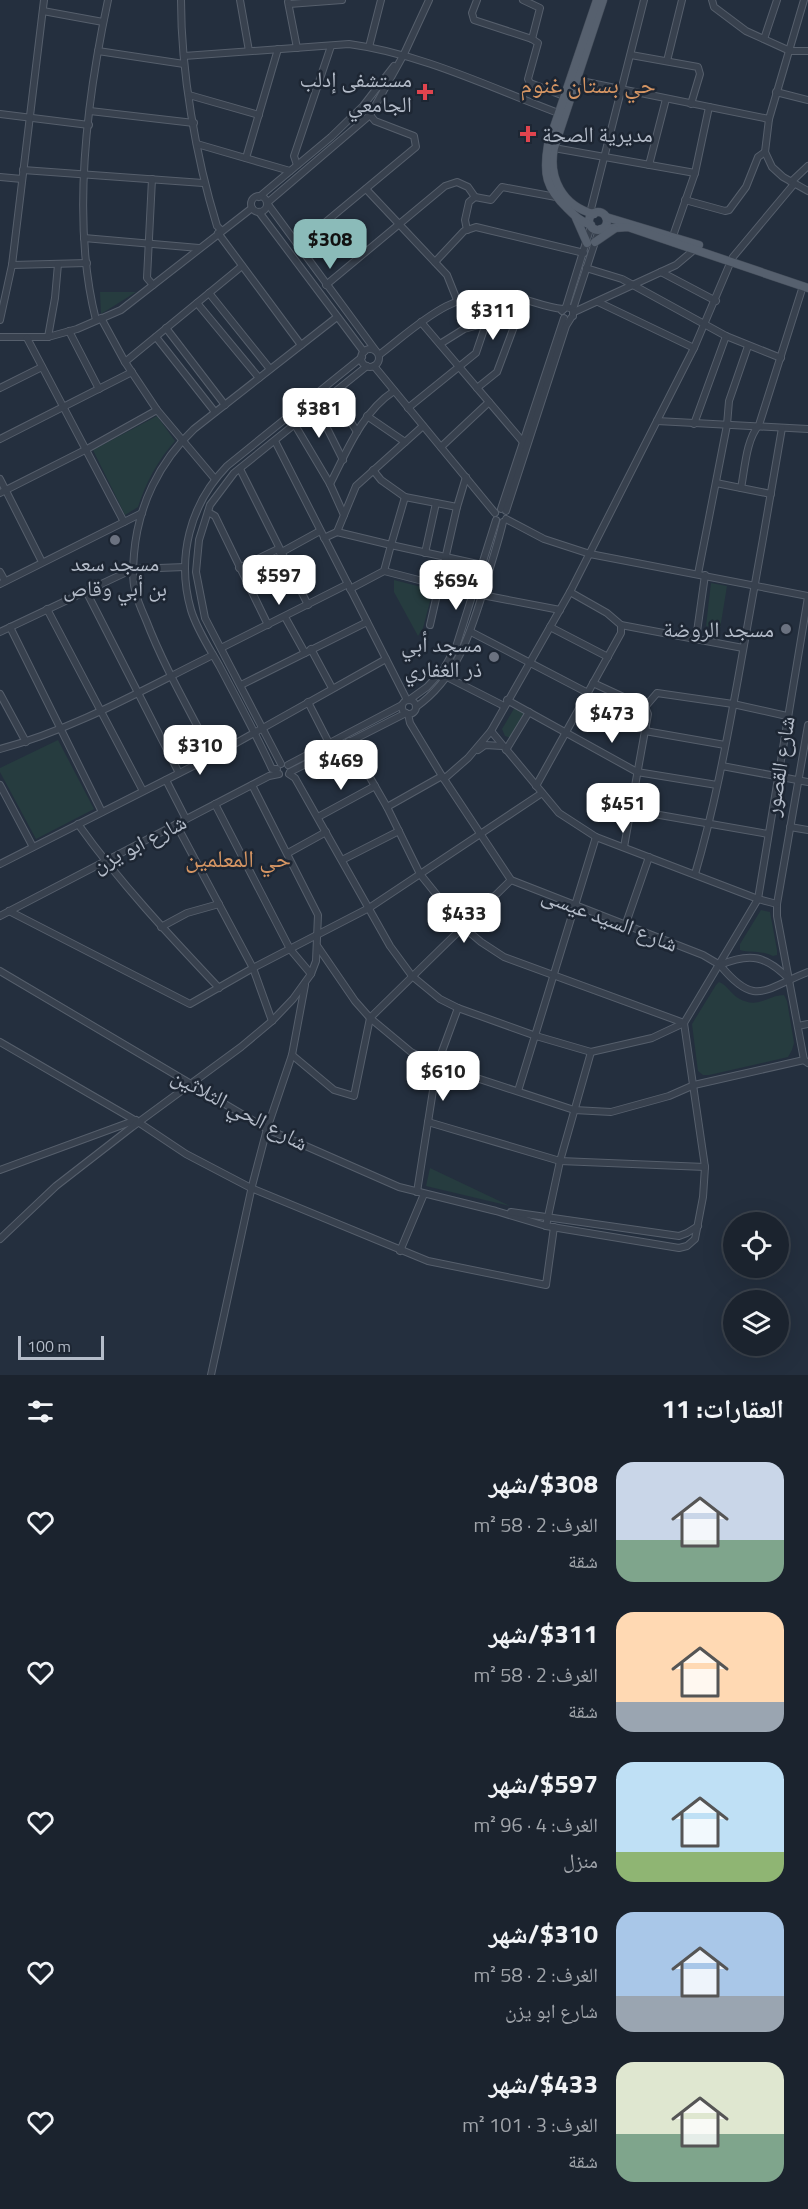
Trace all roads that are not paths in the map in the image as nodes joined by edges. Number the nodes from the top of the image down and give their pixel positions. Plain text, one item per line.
1 (44, 0) edge
2 (108, 0) edge
3 (181, 0) edge
4 (240, 0) edge
5 (342, 0) edge
6 (381, 0) edge
7 (429, 0) edge
8 (477, 0) edge
9 (523, 0) edge
10 (597, 0) edge
11 (603, 0) edge
12 (644, 0) edge
13 (682, 0) edge
14 (712, 0) edge
15 (777, 0) edge
16 (804, 0) edge
17 (288, 2) edge
18 (43, 11) junction
19 (103, 22) junction
20 (532, 39) junction
21 (764, 39) junction
22 (331, 46) junction
23 (369, 47) junction
24 (297, 48) junction
25 (278, 49) junction
26 (98, 51) junction
27 (249, 51) junction
28 (789, 51) junction
29 (808, 51) edge
30 (404, 54) junction
31 (631, 55) junction
32 (184, 56) junction
33 (667, 62) junction
34 (184, 64) junction
35 (576, 80) junction
36 (621, 90) junction
37 (776, 92) junction
38 (189, 95) junction
39 (564, 96) junction
40 (666, 99) junction
41 (808, 100) edge
42 (691, 104) junction
43 (709, 107) junction
44 (90, 111) junction
45 (0, 114) edge
46 (259, 115) junction
47 (370, 115) junction
48 (561, 115) junction
49 (29, 118) junction
50 (769, 119) junction
51 (194, 123) junction
52 (89, 125) junction
53 (197, 144) junction
54 (554, 148) junction
55 (765, 152) junction
56 (604, 157) junction
57 (246, 158) junction
58 (297, 165) junction
59 (649, 165) junction
60 (808, 166) edge
61 (23, 170) junction
62 (290, 171) junction
63 (695, 173) junction
64 (85, 174) junction
65 (0, 177) edge
66 (22, 179) junction
67 (152, 179) junction
68 (203, 183) junction
69 (792, 183) junction
70 (366, 189) junction
71 (808, 191) edge
72 (260, 197) junction
73 (475, 197) junction
74 (556, 197) junction
75 (686, 200) junction
76 (267, 203) junction
77 (252, 208) junction
78 (259, 212) junction
79 (592, 213) junction
80 (574, 214) junction
81 (606, 217) junction
82 (399, 224) junction
83 (595, 228) junction
84 (616, 228) junction
85 (467, 230) junction
86 (220, 232) junction
87 (673, 236) junction
88 (84, 238) junction
89 (591, 242) junction
90 (149, 243) junction
91 (298, 245) junction
92 (199, 248) junction
93 (695, 249) junction
94 (584, 253) junction
95 (732, 259) junction
96 (435, 262) junction
97 (87, 263) junction
98 (58, 264) junction
99 (12, 265) junction
100 (242, 266) junction
101 (586, 268) junction
102 (661, 272) junction
103 (153, 285) junction
104 (327, 285) junction
105 (632, 285) junction
106 (807, 286) edge
107 (209, 293) junction
108 (496, 294) junction
109 (457, 300) junction
110 (524, 300) junction
111 (716, 301) junction
112 (598, 302) junction
113 (197, 303) junction
114 (567, 313) junction
115 (337, 317) junction
116 (98, 319) junction
117 (0, 320) edge
118 (421, 322) junction
119 (486, 323) junction
120 (705, 324) junction
121 (166, 328) junction
122 (69, 331) junction
123 (726, 336) junction
124 (0, 337) edge
125 (48, 337) junction
126 (156, 337) junction
127 (27, 338) junction
128 (301, 345) junction
129 (440, 345) junction
130 (748, 346) junction
131 (694, 348) junction
132 (377, 353) junction
133 (363, 355) junction
134 (781, 358) junction
135 (125, 362) junction
136 (370, 366) junction
137 (42, 367) junction
138 (459, 367) junction
139 (270, 369) junction
140 (132, 372) junction
141 (259, 378) junction
142 (0, 388) edge
143 (477, 388) junction
144 (99, 389) junction
145 (394, 391) junction
146 (334, 394) junction
147 (489, 402) junction
148 (225, 405) junction
149 (63, 407) junction
150 (316, 408) junction
151 (408, 408) junction
152 (157, 410) junction
153 (215, 412) junction
154 (366, 416) junction
155 (657, 421) junction
156 (694, 424) junction
157 (295, 425) junction
158 (727, 425) junction
159 (759, 425) junction
160 (423, 426) junction
161 (782, 428) junction
162 (808, 429) edge
163 (357, 432) junction
164 (0, 439) edge
165 (182, 440) junction
166 (275, 441) junction
167 (405, 442) junction
168 (523, 442) junction
169 (441, 447) junction
170 (87, 449) junction
171 (343, 460) junction
172 (240, 469) junction
173 (373, 471) junction
174 (466, 477) junction
175 (0, 479) edge
176 (215, 479) junction
177 (716, 483) junction
178 (330, 484) junction
179 (741, 488) junction
180 (3, 491) edge
181 (771, 494) junction
182 (405, 497) junction
183 (436, 503) junction
184 (457, 507) junction
185 (208, 512) junction
186 (142, 513) junction
187 (344, 515) junction
188 (501, 516) junction
189 (123, 522) junction
190 (320, 531) junction
191 (337, 532) junction
192 (324, 538) junction
193 (391, 545) junction
194 (279, 551) junction
195 (425, 553) junction
196 (590, 554) junction
197 (447, 557) junction
198 (42, 562) junction
199 (482, 566) junction
200 (185, 567) junction
201 (239, 568) junction
202 (133, 569) junction
203 (384, 571) junction
204 (0, 572) edge
205 (702, 575) junction
206 (2, 582) edge
207 (756, 585) junction
208 (440, 586) junction
209 (349, 587) junction
210 (86, 591) junction
211 (570, 592) junction
212 (473, 594) junction
213 (482, 595) junction
214 (808, 596) edge
215 (308, 605) junction
216 (47, 609) junction
217 (560, 610) junction
218 (285, 617) junction
219 (367, 622) junction
220 (268, 625) junction
221 (430, 625) dead end
222 (621, 625) junction
223 (10, 627) junction
224 (550, 627) junction
225 (0, 632) edge
226 (471, 632) junction
227 (696, 639) junction
228 (221, 648) junction
229 (743, 648) junction
230 (308, 651) junction
231 (213, 655) junction
232 (608, 657) junction
233 (386, 659) junction
234 (530, 662) junction
235 (172, 675) junction
236 (447, 677) junction
237 (593, 683) junction
238 (241, 685) junction
239 (332, 688) junction
240 (137, 693) junction
241 (588, 693) junction
242 (0, 694) edge
243 (406, 701) junction
244 (308, 702) junction
245 (506, 703) junction
246 (733, 704) junction
247 (416, 707) junction
248 (645, 707) junction
249 (101, 711) junction
250 (529, 712) junction
251 (407, 713) junction
252 (787, 716) junction
253 (808, 725) edge
254 (263, 728) junction
255 (60, 730) junction
256 (491, 731) junction
257 (645, 731) junction
258 (255, 732) junction
259 (566, 732) junction
260 (349, 741) junction
261 (26, 742) junction
262 (329, 743) junction
263 (725, 745) junction
264 (504, 748) junction
265 (0, 749) edge
266 (213, 756) junction
267 (468, 758) junction
268 (722, 766) junction
269 (281, 768) junction
270 (637, 772) junction
271 (179, 773) junction
272 (290, 773) junction
273 (778, 777) junction
274 (443, 778) junction
275 (166, 780) junction
276 (800, 780) junction
277 (808, 782) edge
278 (0, 785) edge
279 (252, 785) junction
280 (717, 785) junction
281 (375, 786) junction
282 (536, 786) junction
283 (143, 791) junction
284 (542, 793) junction
285 (215, 804) junction
286 (387, 807) junction
287 (631, 810) junction
288 (102, 812) junction
289 (318, 817) junction
290 (186, 819) junction
291 (78, 824) junction
292 (176, 824) junction
293 (710, 824) junction
294 (790, 827) junction
295 (808, 830) edge
296 (399, 831) junction
297 (326, 832) junction
298 (481, 834) junction
299 (768, 834) junction
300 (596, 837) junction
301 (33, 847) junction
302 (624, 848) junction
303 (288, 853) junction
304 (649, 857) junction
305 (342, 860) junction
306 (104, 861) junction
307 (0, 864) edge
308 (420, 874) junction
309 (695, 874) junction
310 (511, 880) junction
311 (758, 899) junction
312 (219, 904) junction
313 (777, 904) junction
314 (575, 906) junction
315 (369, 908) junction
316 (9, 911) junction
317 (0, 916) edge
318 (625, 926) junction
319 (161, 927) junction
320 (464, 927) junction
321 (318, 936) junction
322 (317, 946) junction
323 (290, 949) junction
324 (720, 965) junction
325 (253, 968) junction
326 (0, 970) edge
327 (808, 972) edge
328 (311, 974) junction
329 (412, 976) junction
330 (554, 976) junction
331 (789, 979) junction
332 (306, 981) junction
333 (219, 988) junction
334 (458, 1008) junction
335 (370, 1018) junction
336 (272, 1021) junction
337 (684, 1023) junction
338 (808, 1024) edge
339 (798, 1026) junction
340 (536, 1036) junction
341 (0, 1042) edge
342 (591, 1052) junction
343 (292, 1055) junction
344 (806, 1062) edge
345 (437, 1065) junction
346 (190, 1084) junction
347 (694, 1085) junction
348 (518, 1091) junction
349 (574, 1110) junction
350 (136, 1121) junction
351 (428, 1122) junction
352 (267, 1129) junction
353 (560, 1161) junction
354 (705, 1167) junction
355 (0, 1170) edge
356 (251, 1188) junction
357 (420, 1193) junction
358 (496, 1211) junction
359 (548, 1216) junction
360 (698, 1225) junction
361 (546, 1226) junction
362 (554, 1227) junction
363 (0, 1239) edge
364 (400, 1251) junction
365 (211, 1375) edge

1 - 18 street
2 - 19 street
3 - 32 street
4 - 27 street
5 - 17 street
6 - 23 street
7 - 30 street
8 - 20 street
9 - 20 street
10 - 39 main road
11 - 35 main road
12 - 31 street
13 - 33 street
14 - 21 street
15 - 21 street
16 - 28 street
17 - 24 street
18 - 19 street
18 - 49 street
19 - 26 street
20 - 39 street
21 - 28 street
22 - 23 street
22 - 24 street
22 - 58 street
23 - 30 street
24 - 25 street
25 - 27 street
25 - 46 street
26 - 34 street
26 - 44 street
27 - 32 street
28 - 29 street
28 - 37 street
30 - 47 street
30 - 48 street
30 - 58 street
31 - 33 street
31 - 36 street
32 - 34 street
33 - 42 street
34 - 38 street
35 - 36 street
35 - 48 main road
36 - 40 street
36 - 56 street
37 - 41 street
37 - 50 street
38 - 46 street
38 - 51 street
39 - 48 main road
40 - 42 street
40 - 59 street
42 - 43 street
43 - 50 street
43 - 63 street
44 - 51 street
44 - 52 street
45 - 49 street
46 - 57 street
47 - 70 street
47 - 76 street
48 - 54 main road
48 - 74 main road
49 - 52 street
49 - 61 street
50 - 55 street
51 - 53 street
52 - 64 street
53 - 57 street
53 - 68 street
54 - 56 street
54 - 79 main road
55 - 69 street
55 - 75 street
56 - 59 street
56 - 79 street
57 - 62 street
58 - 62 street
59 - 63 street
60 - 69 street
61 - 64 street
61 - 66 street
62 - 72 street
63 - 75 street
64 - 67 street
64 - 88 street
65 - 66 street
66 - 99 street
67 - 68 street
67 - 90 street
68 - 86 street
69 - 71 street
69 - 95 street
70 - 82 street
70 - 91 street
72 - 76 street
72 - 77 street
73 - 74 street
73 - 82 street
73 - 85 street
74 - 80 main road
75 - 87 street
76 - 78 street
76 - 91 street
77 - 78 street
77 - 86 street
78 - 115 street
79 - 81 main road
79 - 83 main road
80 - 83 main road
80 - 89 main road
81 - 83 main road
81 - 87 main road
82 - 96 street
82 - 104 street
83 - 84 main road
83 - 89 street
84 - 89 main road
84 - 93 main road
85 - 94 street
85 - 96 street
86 - 92 street
86 - 100 street
87 - 95 main road
88 - 90 street
88 - 97 street
89 - 94 street
89 - 101 street
90 - 92 street
90 - 103 street
91 - 104 street
92 - 103 street
93 - 95 main road
93 - 102 street
94 - 114 street
95 - 106 main road
95 - 111 street
96 - 109 street
97 - 98 street
97 - 116 street
98 - 99 street
98 - 125 street
99 - 117 street
100 - 107 street
100 - 128 street
101 - 105 street
101 - 114 street
102 - 105 street
102 - 111 street
103 - 116 street
104 - 132 street
105 - 112 street
105 - 120 street
106 - 134 street
107 - 113 street
107 - 139 street
108 - 109 street
108 - 110 street
108 - 119 street
109 - 118 street
110 - 114 street
110 - 143 street
111 - 120 street
112 - 114 street
112 - 131 street
113 - 121 street
113 - 141 street
114 - 168 street
114 - 188 street
115 - 128 street
115 - 133 street
116 - 122 street
116 - 135 street
118 - 129 street
118 - 132 street
119 - 129 street
119 - 138 street
120 - 123 street
120 - 131 street
121 - 126 street
121 - 148 street
122 - 125 street
122 - 144 street
123 - 130 street
123 - 156 street
124 - 127 street
125 - 127 street
126 - 135 street
126 - 153 street
127 - 137 street
128 - 139 street
129 - 138 street
130 - 134 street
130 - 158 street
131 - 155 street
132 - 133 street
132 - 136 street
133 - 136 street
133 - 176 street
134 - 159 street
135 - 140 street
136 - 145 street
136 - 146 street
137 - 142 street
137 - 149 street
138 - 143 street
138 - 151 street
139 - 141 street
140 - 144 street
140 - 152 street
141 - 148 street
143 - 147 street
144 - 149 street
145 - 151 street
145 - 154 street
146 - 150 street
146 - 163 street
147 - 168 street
147 - 169 street
148 - 153 street
149 - 164 street
149 - 170 street
150 - 157 street
150 - 171 street
151 - 160 street
152 - 165 street
152 - 170 street
153 - 165 street
154 - 163 street
154 - 167 street
155 - 156 street
155 - 196 street
156 - 158 street
157 - 166 street
157 - 178 street
158 - 159 street
158 - 177 street
159 - 161 street
159 - 179 street
160 - 167 street
160 - 169 street
161 - 162 street
161 - 181 street
163 - 171 street
165 - 176 street
165 - 186 street
166 - 172 street
166 - 190 street
167 - 173 street
168 - 188 street
169 - 174 street
170 - 180 street
170 - 189 street
171 - 178 street
172 - 185 street
172 - 194 street
173 - 182 street
173 - 187 street
174 - 184 street
174 - 188 street
175 - 180 street
176 - 200 street
177 - 179 street
177 - 205 street
178 - 187 street
179 - 181 street
180 - 198 street
181 - 207 street
182 - 183 street
182 - 193 street
183 - 184 street
183 - 195 street
184 - 197 street
185 - 201 street
185 - 228 street
186 - 189 street
186 - 202 street
187 - 191 street
188 - 196 street
188 - 199 street, شارع ابو يزن
188 - 213 street
189 - 198 street
190 - 192 street
190 - 194 street
191 - 192 street
191 - 193 street
192 - 209 street
193 - 195 street
193 - 203 street
194 - 201 street
194 - 215 street
195 - 197 street
196 - 205 street
196 - 211 street
197 - 199 street
197 - 208 street
198 - 206 street
199 - 212 street, شارع ابو يزن
200 - 202 street
200 - 231 street
201 - 220 street
202 - 210 street
202 - 235 street
203 - 208 street
203 - 209 street
204 - 206 street
205 - 207 street
205 - 227 street
207 - 214 street
207 - 229 street
208 - 212 street
208 - 221 street
209 - 215 street
209 - 219 street
210 - 216 street
210 - 240 street
211 - 217 street
211 - 222 street
212 - 243 street, شارع ابو يزن
213 - 217 street
213 - 226 street
214 - 252 street, شارع القصور
215 - 218 street
216 - 223 street
216 - 249 street
217 - 224 street
218 - 220 street
218 - 230 street
219 - 230 street
219 - 233 street
220 - 228 street
222 - 227 street
222 - 232 street
223 - 225 street
223 - 255 street
224 - 232 street
224 - 234 street
226 - 234 street
226 - 236 street
227 - 229 street
228 - 238 street
229 - 246 street
230 - 238 street
230 - 239 street
231 - 235 street
231 - 258 street
232 - 237 street
233 - 239 street
233 - 243 street
234 - 241 street
234 - 245 street
235 - 240 street
235 - 266 street
236 - 245 street
236 - 247 street
237 - 241 street
237 - 248 street
238 - 254 street
239 - 244 street
240 - 249 street
240 - 271 street
241 - 259 street
242 - 261 street
243 - 247 street
243 - 251 street
243 - 262 street, شارع ابو يزن
244 - 254 street
244 - 262 street
245 - 250 street
245 - 256 street
246 - 248 street
246 - 252 street
246 - 263 street
247 - 251 street
248 - 257 street
249 - 255 street
249 - 283 street
250 - 259 street
250 - 264 street
251 - 260 street
251 - 274 street
252 - 273 street, شارع القصور
253 - 276 street, شارع القصور
254 - 258 street
254 - 269 street
255 - 261 street
255 - 288 street
256 - 264 street
256 - 267 street
257 - 263 street
257 - 270 street
258 - 266 street
258 - 269 street
259 - 270 street
259 - 282 street
260 - 272 street
260 - 281 street
261 - 265 street
262 - 269 street, شارع ابو يزن
263 - 268 street
264 - 267 street
264 - 282 street
266 - 271 street
267 - 274 street
268 - 273 street
268 - 280 street
269 - 272 street
269 - 272 street
269 - 279 street, شارع ابو يزن
270 - 280 street
270 - 287 street
271 - 275 street
272 - 289 street
273 - 276 street
273 - 299 street, شارع القصور
274 - 286 street
274 - 298 street
275 - 283 street
275 - 290 street
276 - 277 street
276 - 294 street, شارع القصور
278 - 301 street
279 - 285 street, شارع ابو يزن
279 - 303 street
280 - 293 street
281 - 286 street
281 - 289 street
282 - 284 street
283 - 288 street
284 - 298 street
284 - 300 street
285 - 290 street, شارع ابو يزن
285 - 323 street
286 - 296 street
287 - 293 street
287 - 302 street
288 - 291 street
289 - 297 street
290 - 292 street, شارع ابو يزن
291 - 301 street
291 - 306 street
292 - 306 street, شارع ابو يزن
292 - 312 street
293 - 299 street
293 - 309 street
294 - 295 street
294 - 313 street, شارع القصور
296 - 305 street
296 - 308 street
297 - 303 street
297 - 305 street
298 - 308 street
298 - 310 street
299 - 311 street, شارع القصور
300 - 302 street
300 - 314 street
301 - 307 street
302 - 304 street
303 - 321 street
304 - 309 street
304 - 318 street
305 - 315 street
306 - 316 street, شارع ابو يزن
306 - 319 street
308 - 315 street
308 - 320 street
309 - 311 street
310 - 314 street, شارع السيد عيسى
310 - 320 street
311 - 313 street
311 - 324 street
312 - 319 street
312 - 325 street
313 - 331 street, شارع القصور
314 - 318 street, شارع السيد عيسى
314 - 330 street
315 - 321 street
315 - 329 street
316 - 317 street, شارع ابو يزن
316 - 333 street
318 - 324 street, شارع السيد عيسى
319 - 333 street
320 - 329 street
320 - 330 street
321 - 322 street
321 - 323 street
322 - 328 street
322 - 335 street
323 - 325 street
323 - 328 street
324 - 331 street
324 - 331 street
324 - 337 street
325 - 333 street
325 - 336 street
326 - 346 street, شارع الحي الثلاثين
327 - 331 street
328 - 332 street
329 - 334 street
329 - 335 street
330 - 337 street
330 - 340 street
331 - 339 street, شارع القصور
332 - 336 street
332 - 343 street
334 - 340 street
334 - 345 street
335 - 343 street
335 - 345 street
336 - 346 street
337 - 342 street
337 - 347 street
338 - 339 street
339 - 344 street, شارع القصور
340 - 342 street
340 - 348 street
341 - 350 street
342 - 349 street
343 - 352 street
344 - 347 street
345 - 348 street
345 - 351 street
346 - 350 street
346 - 352 street, شارع الحي الثلاثين
347 - 349 street
347 - 354 street
348 - 349 street
349 - 353 street
350 - 355 street
350 - 356 street
350 - 363 street
351 - 353 street
351 - 357 street
352 - 356 street
352 - 357 street, شارع الحي الثلاثين
353 - 354 street
353 - 359 street
354 - 360 street
356 - 364 street
356 - 365 street
357 - 358 street, شارع الحي الثلاثين
357 - 364 street
358 - 359 street
358 - 361 street
359 - 360 street
359 - 361 street
360 - 362 street
361 - 362 street
362 - 364 street

